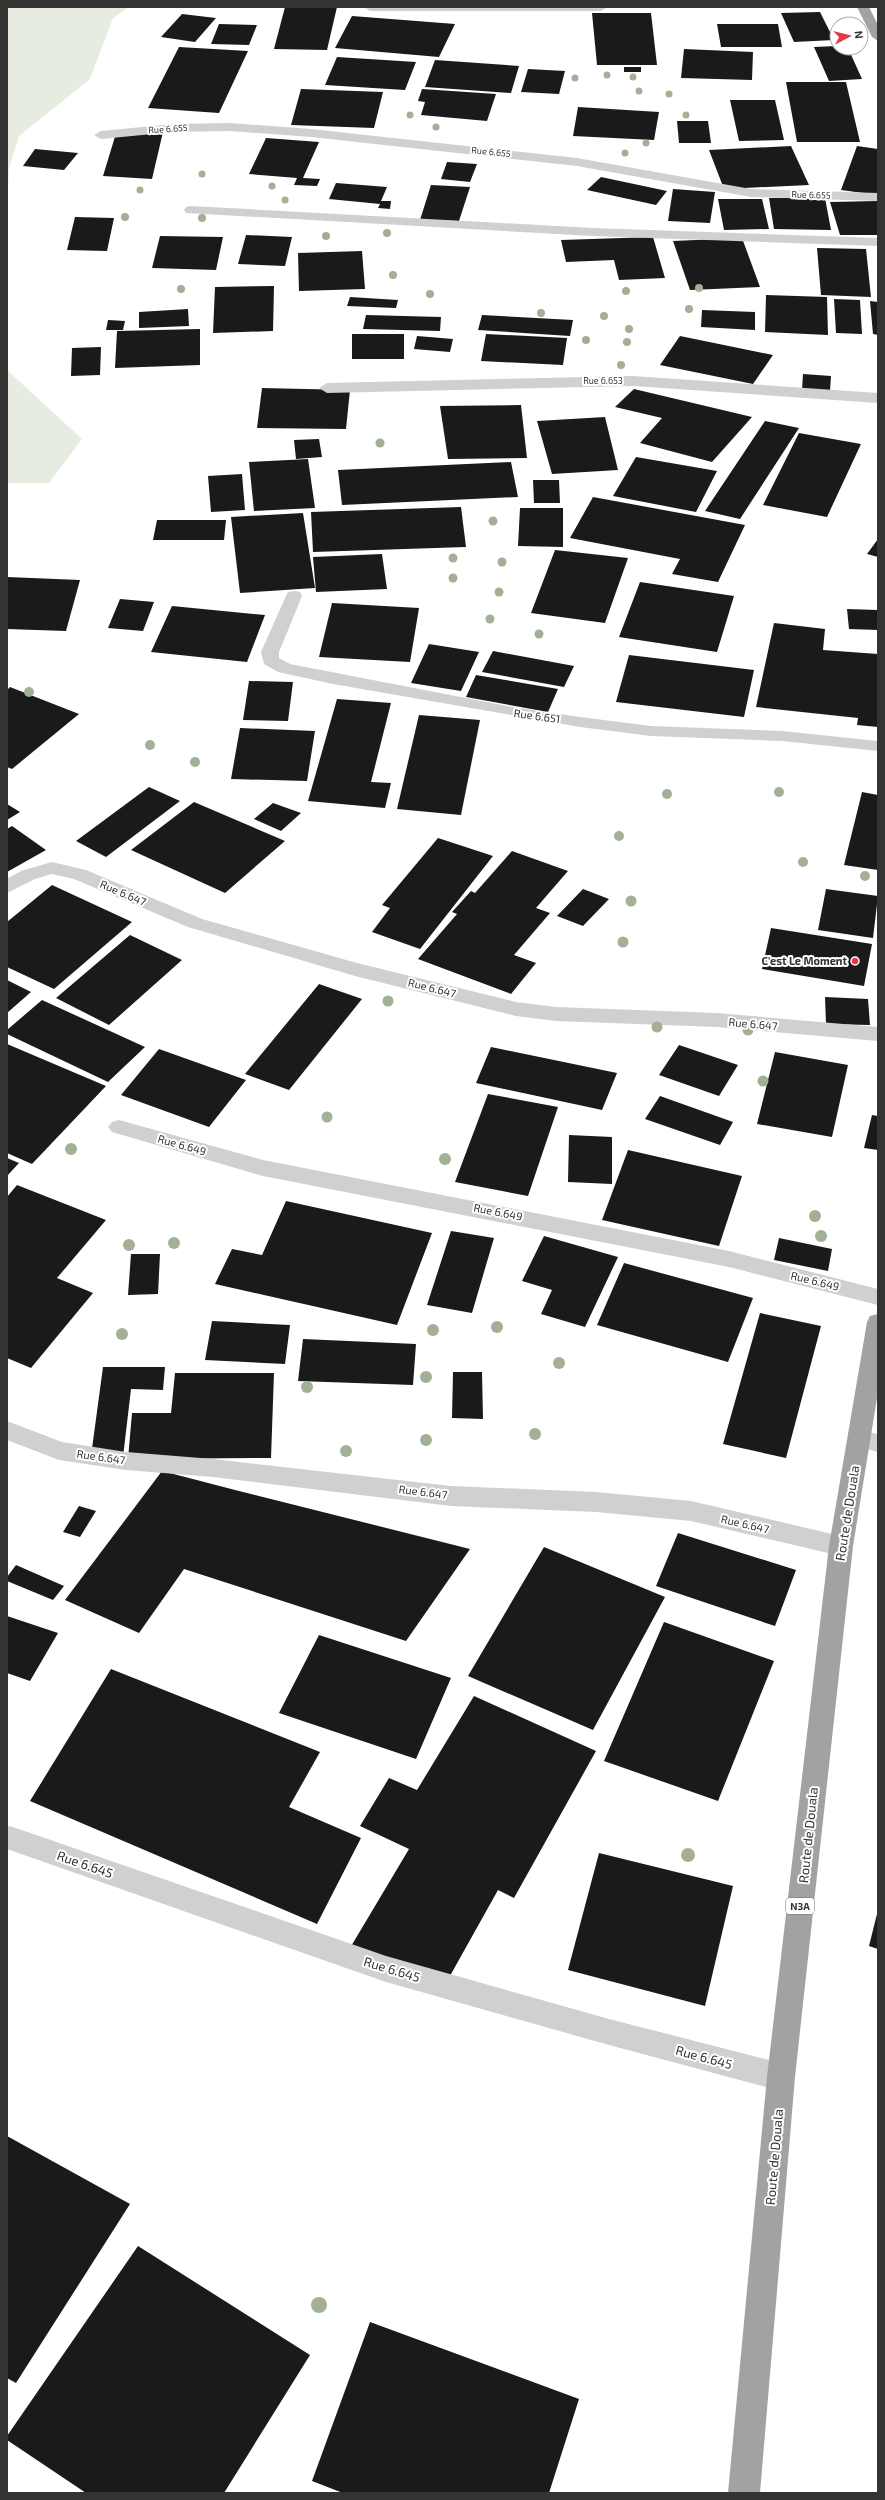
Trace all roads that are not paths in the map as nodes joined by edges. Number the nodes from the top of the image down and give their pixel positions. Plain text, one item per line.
1 (370, 7) edge
2 (601, 7) edge
3 (863, 7) edge
4 (878, 37) edge
5 (101, 135) dead end
6 (878, 197) edge
7 (192, 210) dead end
8 (878, 242) edge
9 (327, 388) dead end
10 (878, 398) edge
11 (294, 596) dead end
12 (878, 746) edge
13 (7, 887) edge
14 (878, 1034) edge
15 (119, 1127) dead end
16 (878, 1297) edge
17 (878, 1322) edge
18 (7, 1430) edge
19 (869, 1441) edge
20 (841, 1546) junction
21 (10, 1838) dead end
22 (781, 2077) junction
23 (744, 2493) edge

1 - 2 street
3 - 4 highway
5 - 6 street, Rue 6.655
7 - 8 street
9 - 10 street, Rue 6.653
11 - 12 street, Rue 6.651
13 - 14 street, Rue 6.647
15 - 16 street, Rue 6.649
17 - 19 highway, Route de Douala / N3A
18 - 20 street, Rue 6.647
19 - 20 highway, Route de Douala / N3A
20 - 22 highway, Route de Douala / N3A
21 - 22 street, Rue 6.645
22 - 23 highway, Route de Douala / N3A

